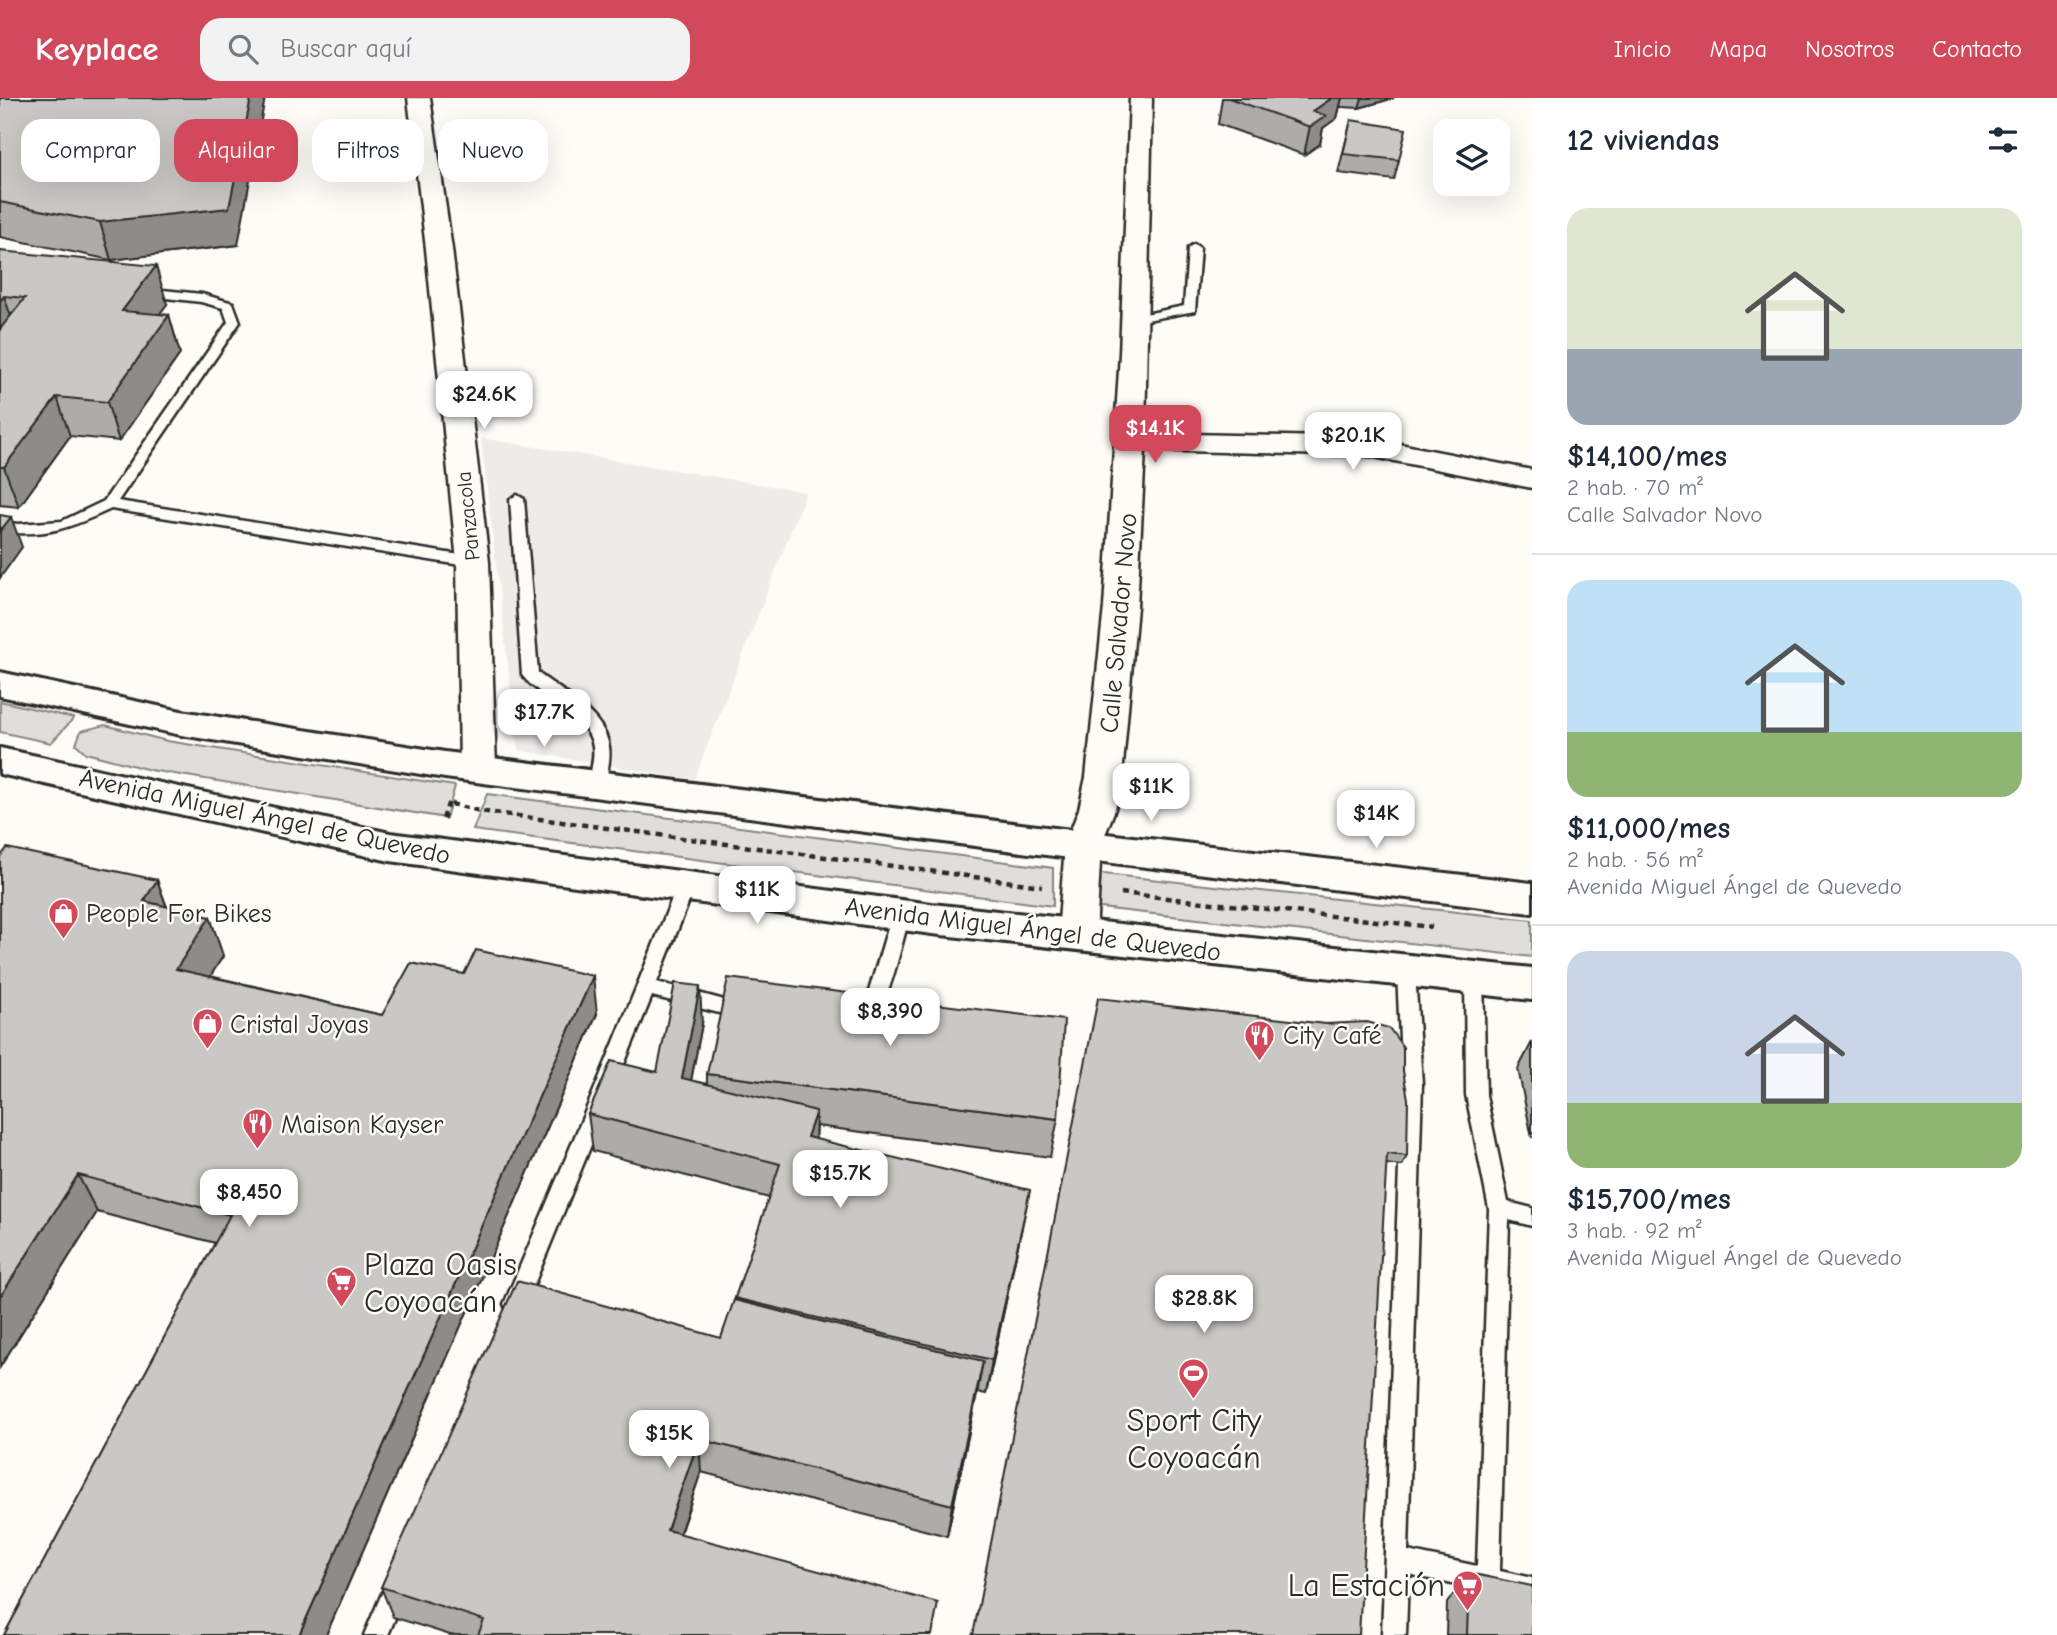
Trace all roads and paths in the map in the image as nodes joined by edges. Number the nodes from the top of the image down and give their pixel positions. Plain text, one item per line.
1 (419, 98) edge
2 (1141, 98) edge
3 (1194, 248) dead end
4 (135, 291) edge
5 (1136, 320) junction
6 (1132, 441) junction
7 (1532, 479) edge
8 (517, 499) dead end
9 (109, 504) junction
10 (0, 527) edge
11 (473, 562) junction
12 (0, 684) edge
13 (0, 761) edge
14 (478, 769) junction
15 (597, 785) junction
16 (480, 811) dead end
17 (1083, 845) junction
18 (686, 886) junction
19 (1079, 890) junction
20 (1532, 898) edge
21 (901, 914) junction
22 (1436, 927) dead end
23 (1077, 934) junction
24 (1406, 971) junction
25 (1474, 978) junction
26 (1532, 984) edge
27 (645, 985) junction
28 (766, 1014) edge
29 (839, 1019) edge
30 (1499, 1209) junction
31 (1532, 1217) edge
32 (506, 1326) edge
33 (1396, 1560) junction
34 (403, 1571) edge
35 (1488, 1582) junction
36 (1532, 1590) edge
37 (376, 1635) edge
38 (1394, 1635) edge

1 - 11 street, Panzacola
2 - 5 street, Calle Salvador Novo
3 - 5 lane
4 - 9 lane
5 - 6 street, Calle Salvador Novo
6 - 7 street
6 - 17 street, Calle Salvador Novo
8 - 15 lane
9 - 10 lane
9 - 11 lane
11 - 14 street, Panzacola
12 - 14 main road
13 - 18 main road, Avenida Miguel Ángel de Quevedo
14 - 15 main road
15 - 17 main road
16 - 19 path
17 - 19 street, Calle Salvador Novo
17 - 20 main road
18 - 21 main road, Avenida Miguel Ángel de Quevedo
18 - 27 lane
19 - 22 path
19 - 23 street, Calle Salvador Novo
21 - 23 main road, Avenida Miguel Ángel de Quevedo
21 - 29 lane
23 - 24 main road, Avenida Miguel Ángel de Quevedo
24 - 25 main road, Avenida Miguel Ángel de Quevedo
24 - 33 lane
25 - 26 main road, Avenida Miguel Ángel de Quevedo
25 - 30 lane
27 - 28 lane
27 - 32 lane
30 - 31 lane
30 - 35 lane
33 - 35 lane
33 - 38 lane
34 - 37 lane
35 - 36 lane

